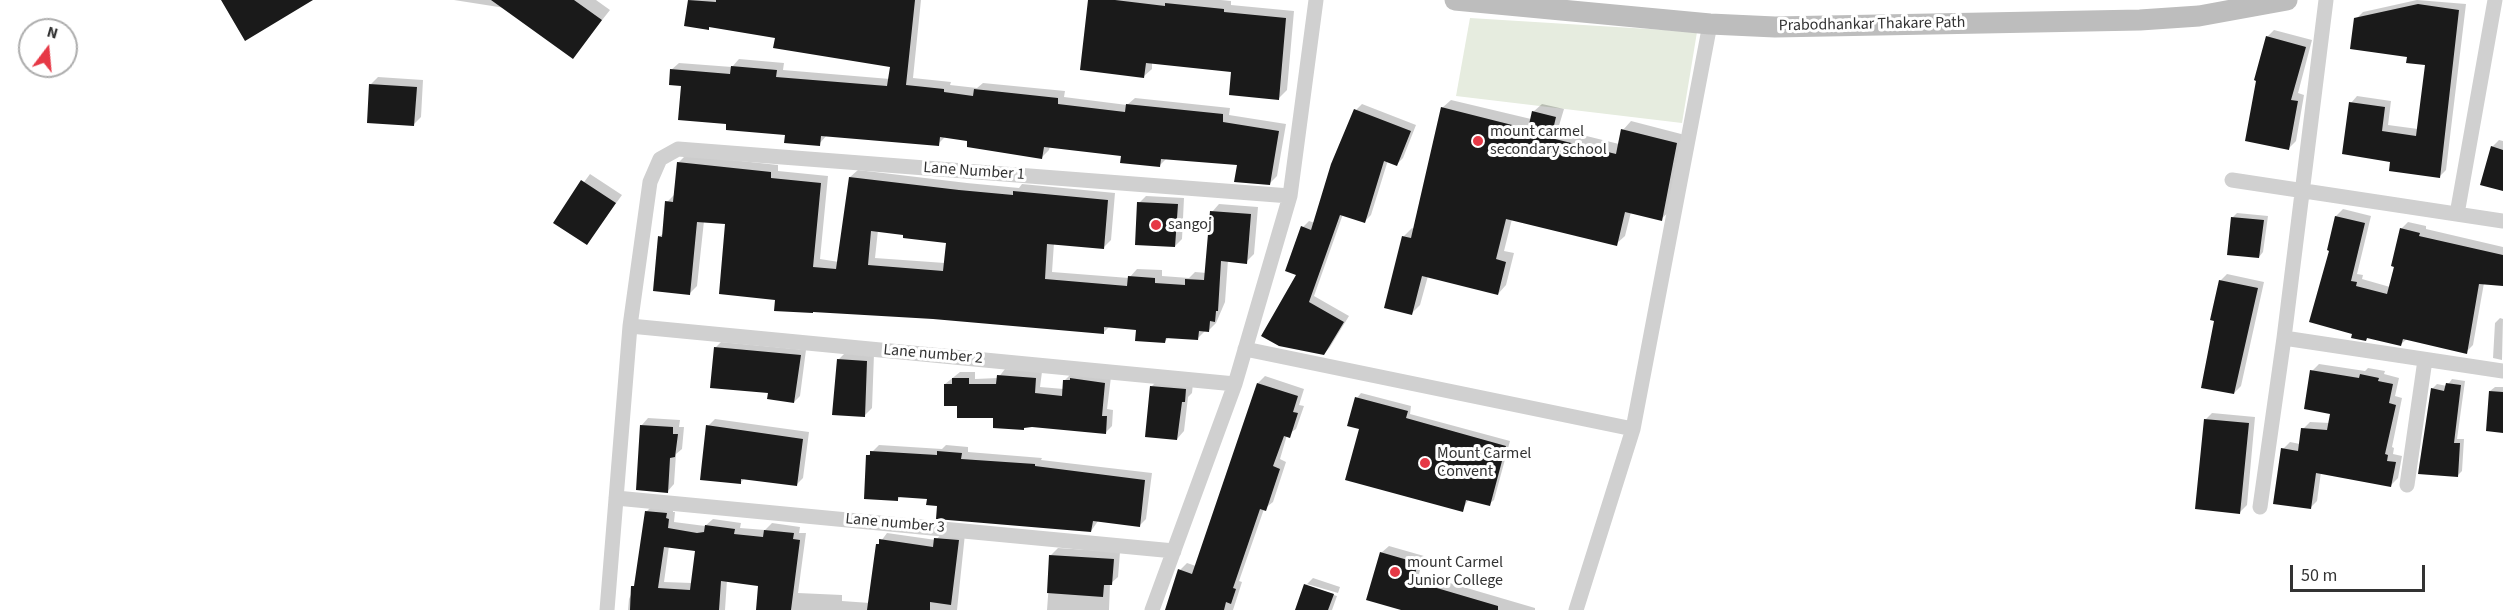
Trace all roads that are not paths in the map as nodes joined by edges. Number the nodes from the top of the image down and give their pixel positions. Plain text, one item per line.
1 (1316, 0) edge
2 (1455, 0) edge
3 (2287, 0) edge
4 (2326, 0) edge
5 (2495, 0) edge
6 (1710, 24) junction
7 (2232, 180) dead end
8 (2302, 190) junction
9 (1290, 196) junction
10 (2457, 214) junction
11 (2503, 221) edge
12 (630, 326) junction
13 (2284, 338) junction
14 (1245, 349) junction
15 (2425, 360) junction
16 (2503, 372) edge
17 (1235, 384) junction
18 (1633, 429) junction
19 (2408, 485) dead end
20 (616, 498) junction
21 (2260, 507) dead end
22 (1174, 550) junction
23 (607, 610) edge
24 (1152, 610) edge
25 (1576, 610) edge

1 - 9 street
2 - 6 main road, Prabodhankar Thakare Path
3 - 6 main road, Prabodhankar Thakare Path
4 - 8 street
5 - 10 street
6 - 18 street
7 - 8 street
8 - 10 street
8 - 13 street
9 - 12 street, Lane Number 1
9 - 14 street
10 - 11 street
12 - 17 street, Lane number 2
12 - 20 street
13 - 15 street
13 - 21 street
14 - 17 street
14 - 18 street
15 - 16 street
15 - 19 street
17 - 22 street
18 - 25 street
20 - 22 street, Lane number 3
20 - 23 street
22 - 24 street

